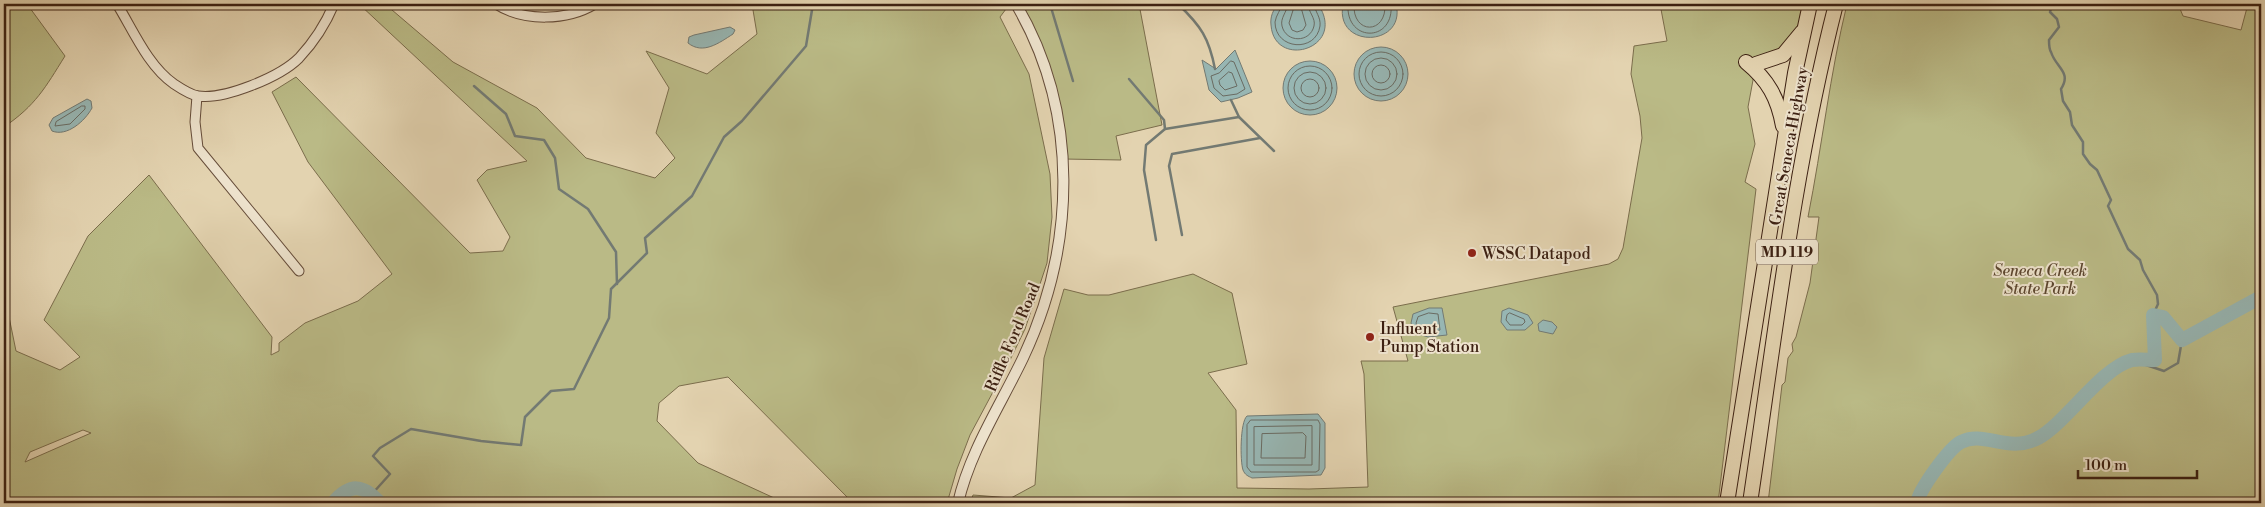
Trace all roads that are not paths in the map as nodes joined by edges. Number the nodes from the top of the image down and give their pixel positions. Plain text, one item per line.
1 (117, 4) edge
2 (334, 4) edge
3 (496, 4) edge
4 (595, 4) edge
5 (1016, 4) edge
6 (1810, 4) edge
7 (1836, 4) edge
8 (1805, 28) junction
9 (196, 96) junction
10 (1784, 138) junction
11 (299, 271) dead end
12 (958, 503) edge
13 (1727, 503) edge
14 (1750, 503) edge

1 - 9 street
2 - 9 street
3 - 4 street
5 - 12 street, Riffle Ford Road
6 - 8 main road, Great Seneca Highway / MD 119
7 - 14 main road, Great Seneca Highway / MD 119
8 - 10 main road, Great Seneca Highway / MD 119
8 - 10 main road
9 - 11 street
10 - 13 main road, Great Seneca Highway / MD 119

